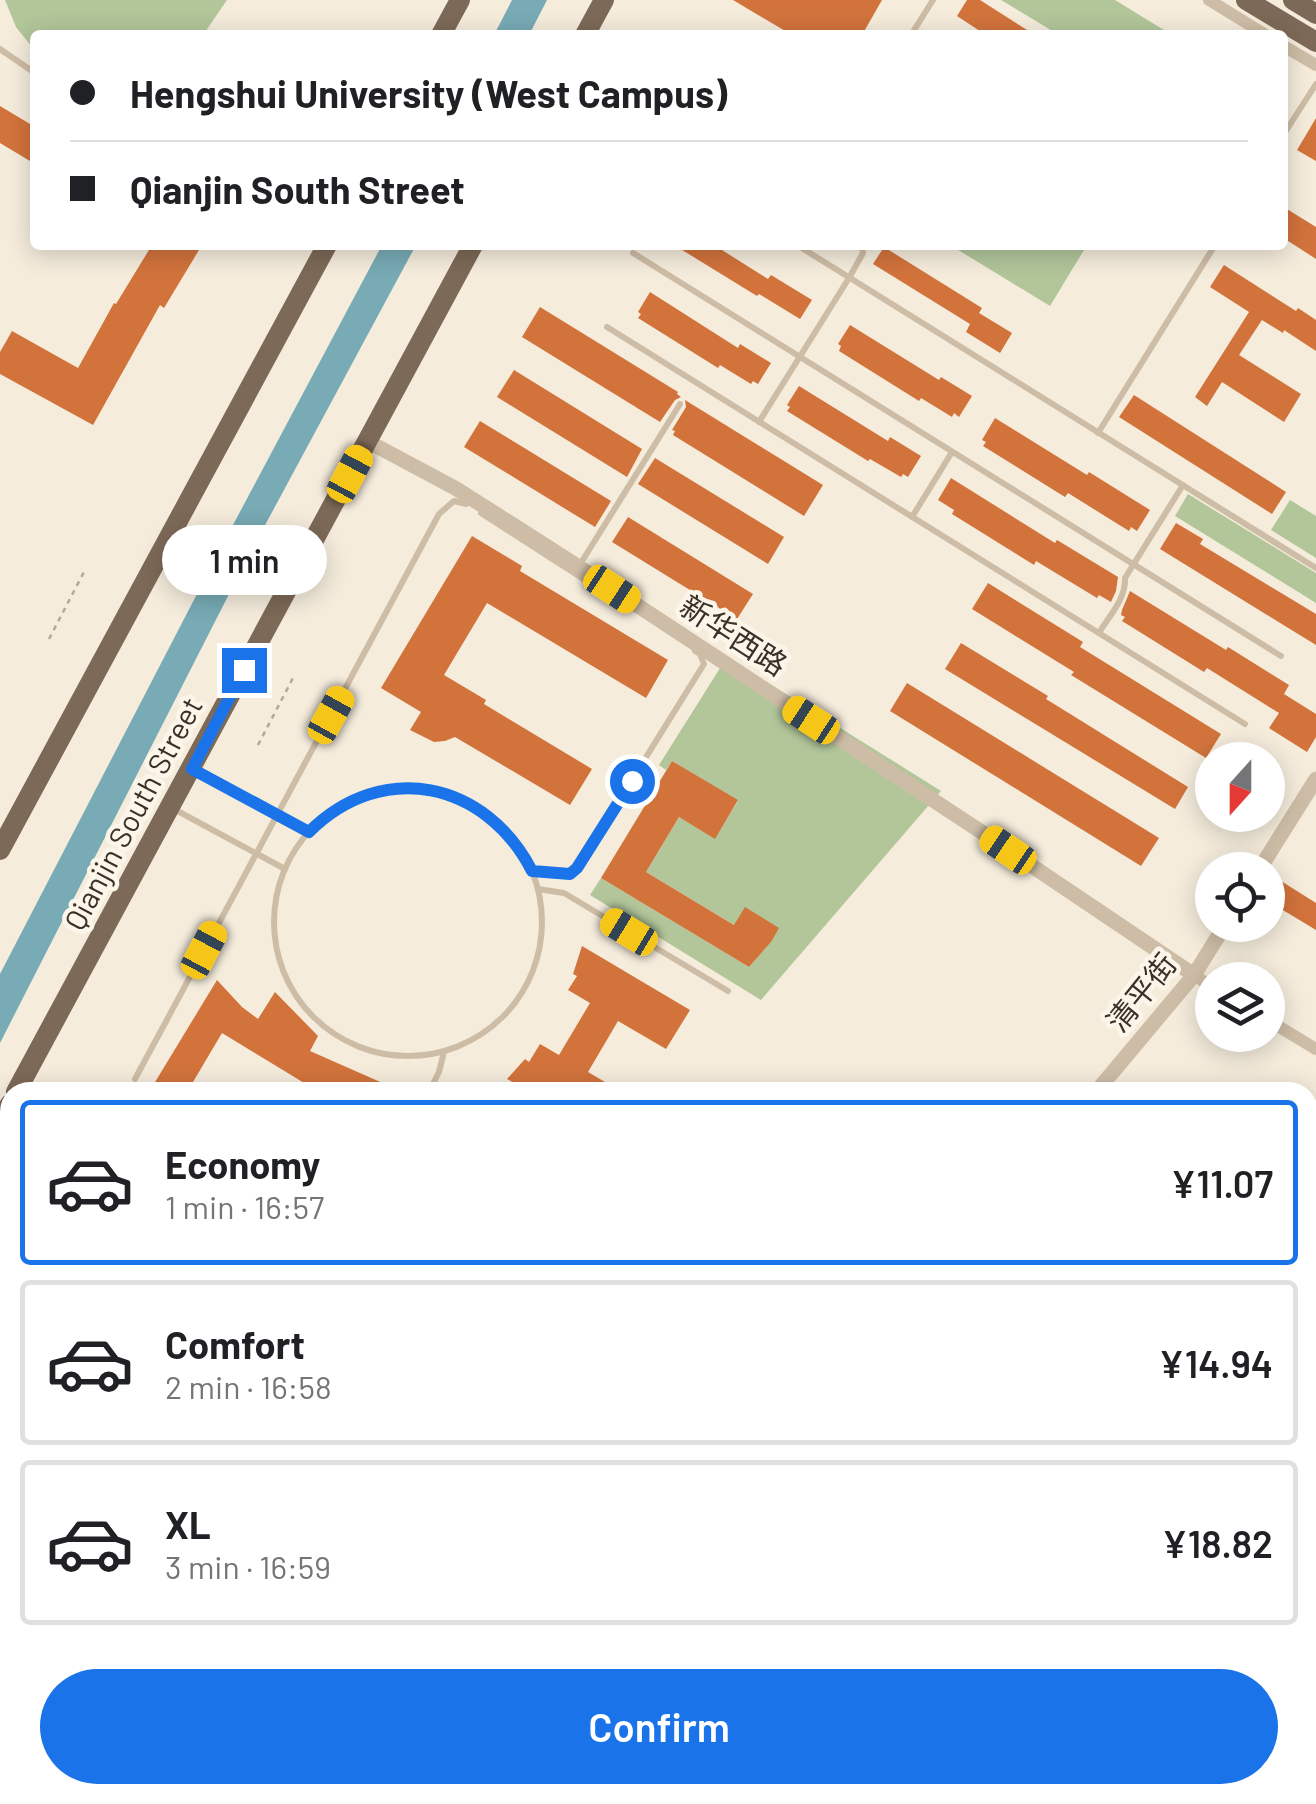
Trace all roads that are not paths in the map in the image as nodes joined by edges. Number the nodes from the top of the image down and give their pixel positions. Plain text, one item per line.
1 (460, 0) edge
2 (604, 0) edge
3 (933, 0) edge
4 (1209, 0) edge
5 (1246, 0) edge
6 (1293, 0) edge
7 (1316, 14) edge
8 (444, 30) edge
9 (589, 30) edge
10 (914, 30) edge
11 (1258, 30) edge
12 (1316, 42) edge
13 (0, 49) edge
14 (1288, 49) edge
15 (1316, 65) edge
16 (30, 69) edge
17 (1316, 84) edge
18 (1288, 128) edge
19 (325, 250) edge
20 (469, 250) edge
21 (805, 250) edge
22 (862, 250) edge
23 (1213, 250) edge
24 (633, 253) dead end
25 (849, 278) junction
26 (607, 328) dead end
27 (800, 357) junction
28 (680, 404) dead end
29 (759, 422) junction
30 (1098, 432) junction
31 (367, 441) junction
32 (952, 452) junction
33 (1183, 485) junction
34 (912, 517) junction
35 (1134, 564) junction
36 (579, 568) junction
37 (1316, 568) edge
38 (1099, 633) junction
39 (1281, 656) dead end
40 (1245, 724) dead end
41 (192, 769) junction
42 (1316, 779) edge
43 (171, 808) junction
44 (277, 815) junction
45 (309, 832) junction
46 (0, 850) edge
47 (1271, 852) edge
48 (256, 854) junction
49 (286, 869) junction
50 (532, 871) junction
51 (538, 888) junction
52 (1215, 942) edge
53 (1194, 976) junction
54 (728, 991) dead end
55 (1285, 1031) edge
56 (1316, 1050) edge
57 (444, 1051) junction
58 (135, 1078) dead end
59 (21, 1082) edge
60 (434, 1082) edge
61 (1104, 1082) edge

1 - 8 main road
2 - 9 main road
3 - 10 lane
4 - 11 street
5 - 12 main road
6 - 7 main road
13 - 16 lane
14 - 15 street
17 - 18 lane
19 - 46 main road
20 - 31 main road, Qianjin South Street
21 - 25 lane
22 - 25 lane
23 - 30 lane
24 - 27 lane
25 - 27 lane
25 - 30 lane
26 - 29 lane
27 - 29 lane
27 - 32 lane
28 - 36 lane
29 - 34 lane
30 - 33 lane
31 - 36 street, 新华西路
31 - 41 main road, Qianjin South Street
32 - 34 lane
32 - 35 lane
33 - 35 lane
33 - 37 lane
34 - 38 lane
35 - 38 lane
35 - 39 lane
36 - 53 street, 新华西路
38 - 40 lane
41 - 43 main road, Qianjin South Street
41 - 44 lane
42 - 47 street
43 - 48 lane
43 - 59 main road, Qianjin South Street
44 - 45 lane
44 - 48 lane
44 - 50 lane
45 - 49 lane
45 - 50 lane
48 - 49 lane
48 - 58 lane
49 - 57 lane
50 - 51 lane
51 - 54 lane
51 - 57 lane
52 - 53 street, 清平街
53 - 61 street, 清平街
55 - 56 street
57 - 60 lane

